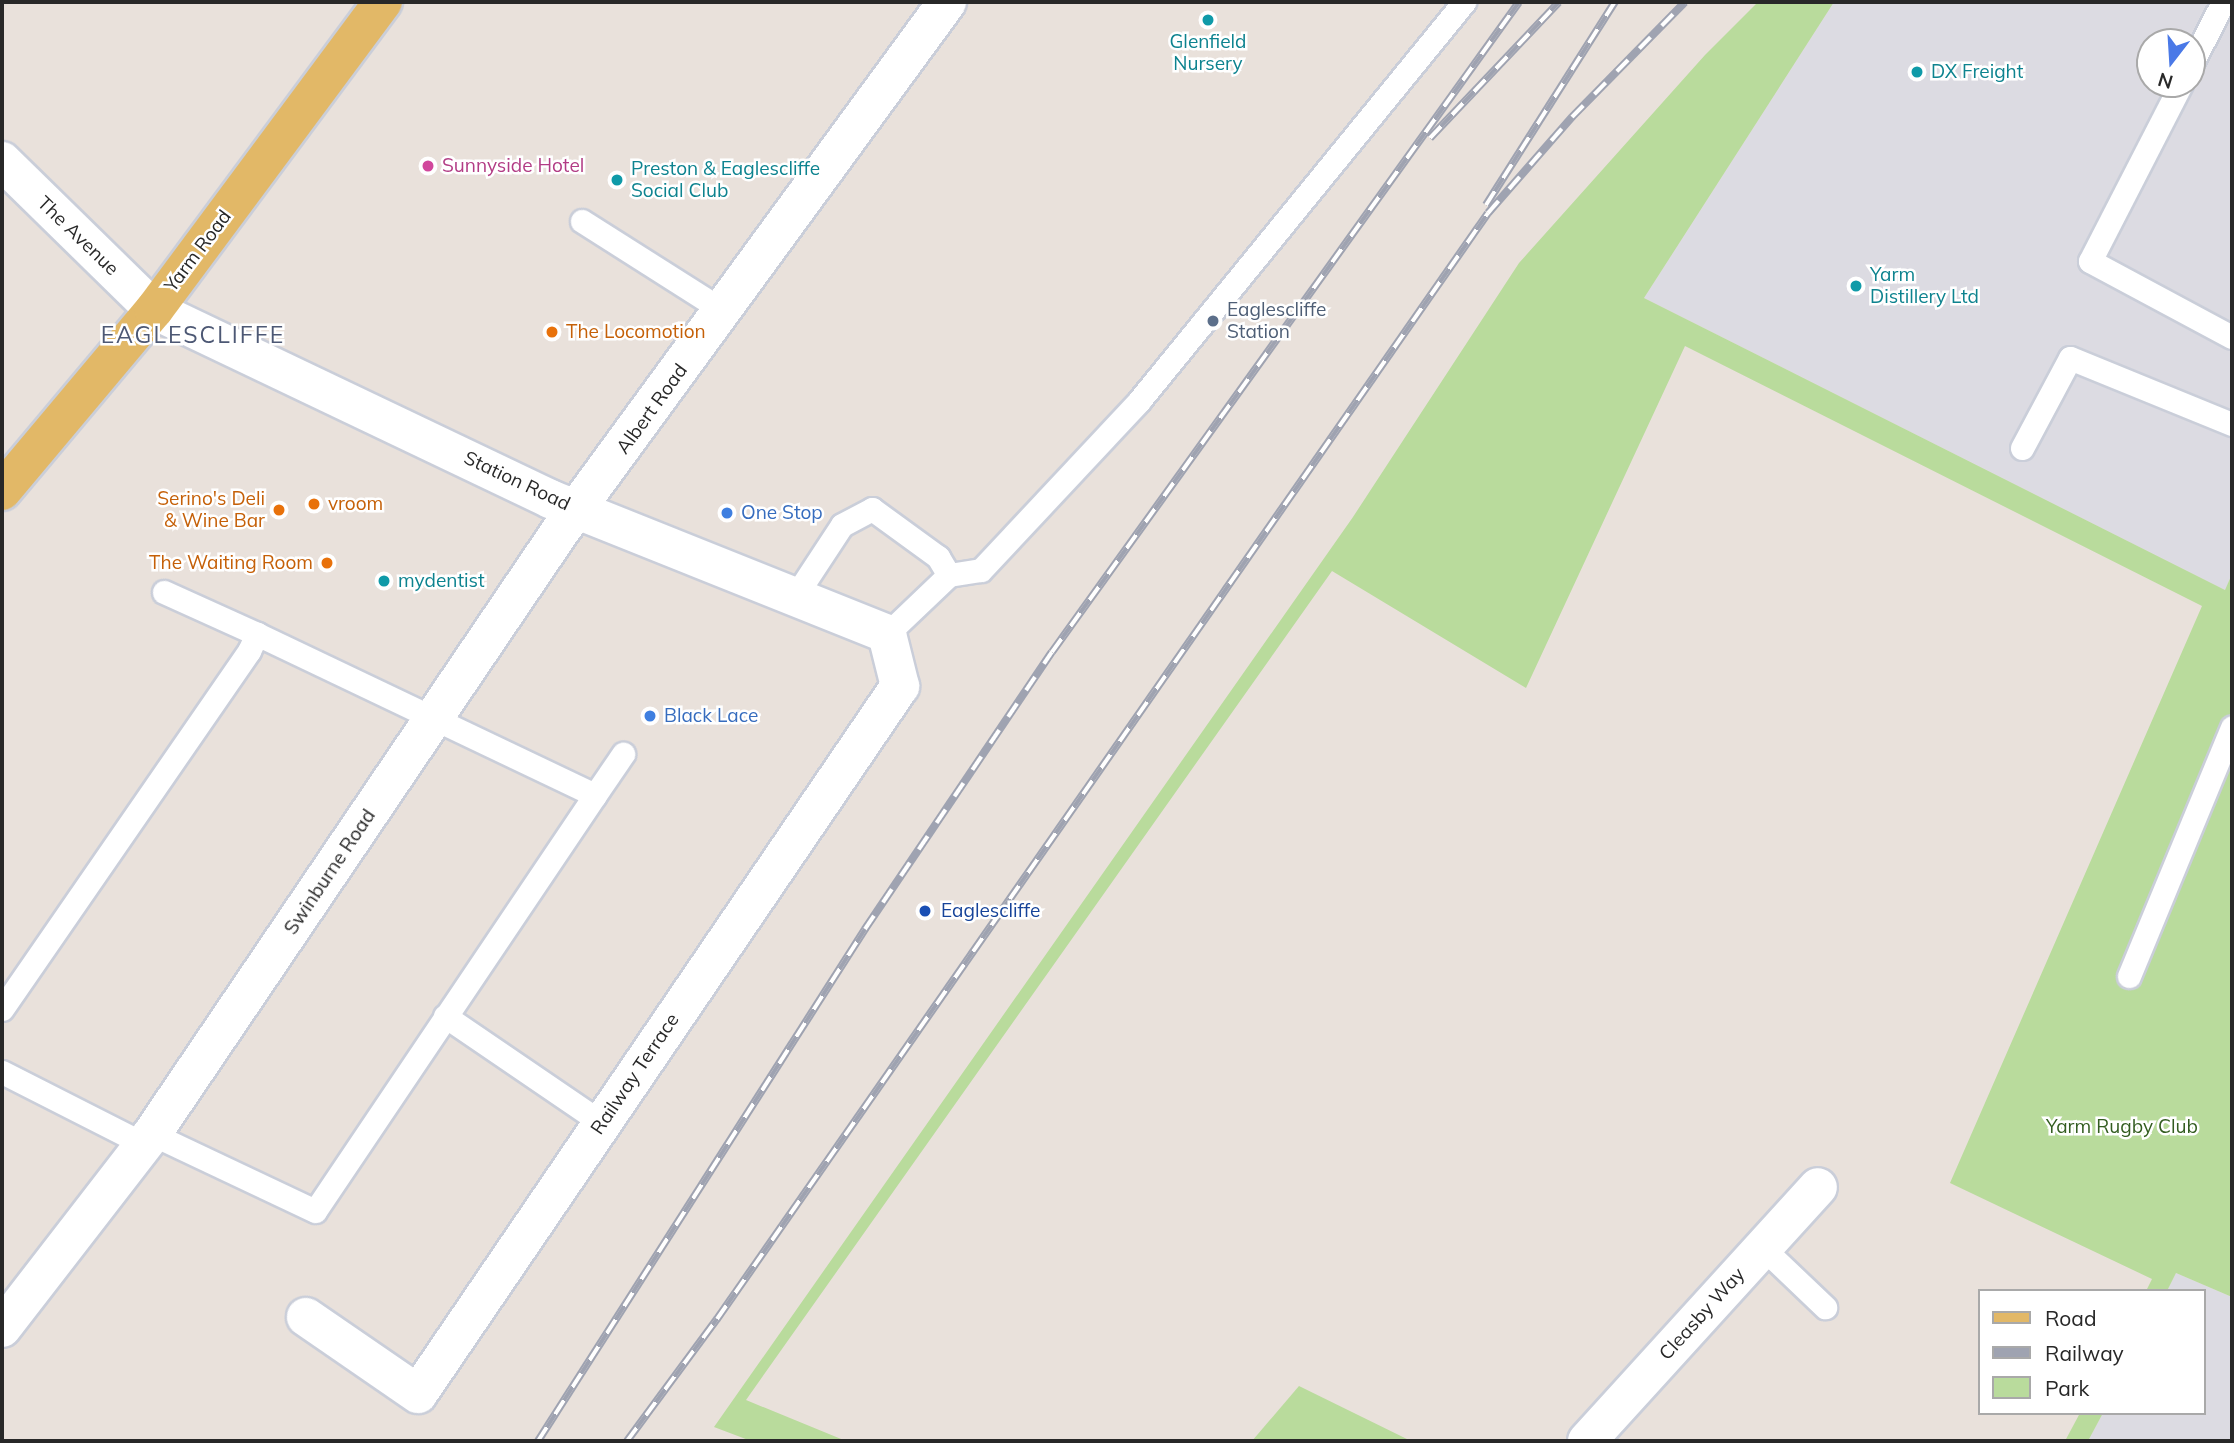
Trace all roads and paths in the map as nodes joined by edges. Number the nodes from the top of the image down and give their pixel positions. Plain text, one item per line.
1 (383, 2) edge
2 (947, 2) edge
3 (1464, 2) edge
4 (2223, 2) edge
5 (2206, 35) edge
6 (2174, 98) edge
7 (5, 173) edge
8 (582, 221) dead end
9 (154, 310) junction
10 (724, 311) junction
11 (2232, 337) edge
12 (2232, 424) edge
13 (2022, 448) dead end
14 (2, 491) edge
15 (577, 509) junction
16 (949, 575) junction
17 (164, 592) dead end
18 (794, 598) junction
19 (257, 634) junction
20 (887, 634) junction
21 (436, 716) junction
22 (2232, 727) edge
23 (623, 754) dead end
24 (595, 795) junction
25 (2129, 976) dead end
26 (2, 1009) edge
27 (445, 1016) junction
28 (2, 1072) edge
29 (602, 1123) junction
30 (148, 1139) junction
31 (1818, 1187) dead end
32 (1763, 1248) junction
33 (1825, 1307) dead end
34 (306, 1317) dead end
35 (2, 1328) edge
36 (1587, 1441) edge

1 - 9 main road, Yarm Road
2 - 10 street, Albert Road
3 - 16 lane
4 - 5 lane
6 - 11 lane
7 - 9 street, The Avenue
8 - 10 lane
9 - 14 main road, Yarm Road
9 - 15 street, Station Road
10 - 15 street, Albert Road
12 - 13 lane
15 - 18 street, Station Road
15 - 21 street, Swinburne Road
16 - 18 lane
16 - 20 lane
17 - 19 lane
18 - 20 street, Station Road
19 - 21 lane
19 - 26 lane
20 - 29 street, Railway Terrace
21 - 24 lane
21 - 30 street, Swinburne Road
22 - 25 lane
23 - 24 lane
24 - 27 lane
27 - 29 lane
27 - 30 lane
28 - 30 lane
29 - 34 street, Railway Terrace
30 - 35 street, Swinburne Road
31 - 32 street, Cleasby Way
32 - 33 lane
32 - 36 street, Cleasby Way

